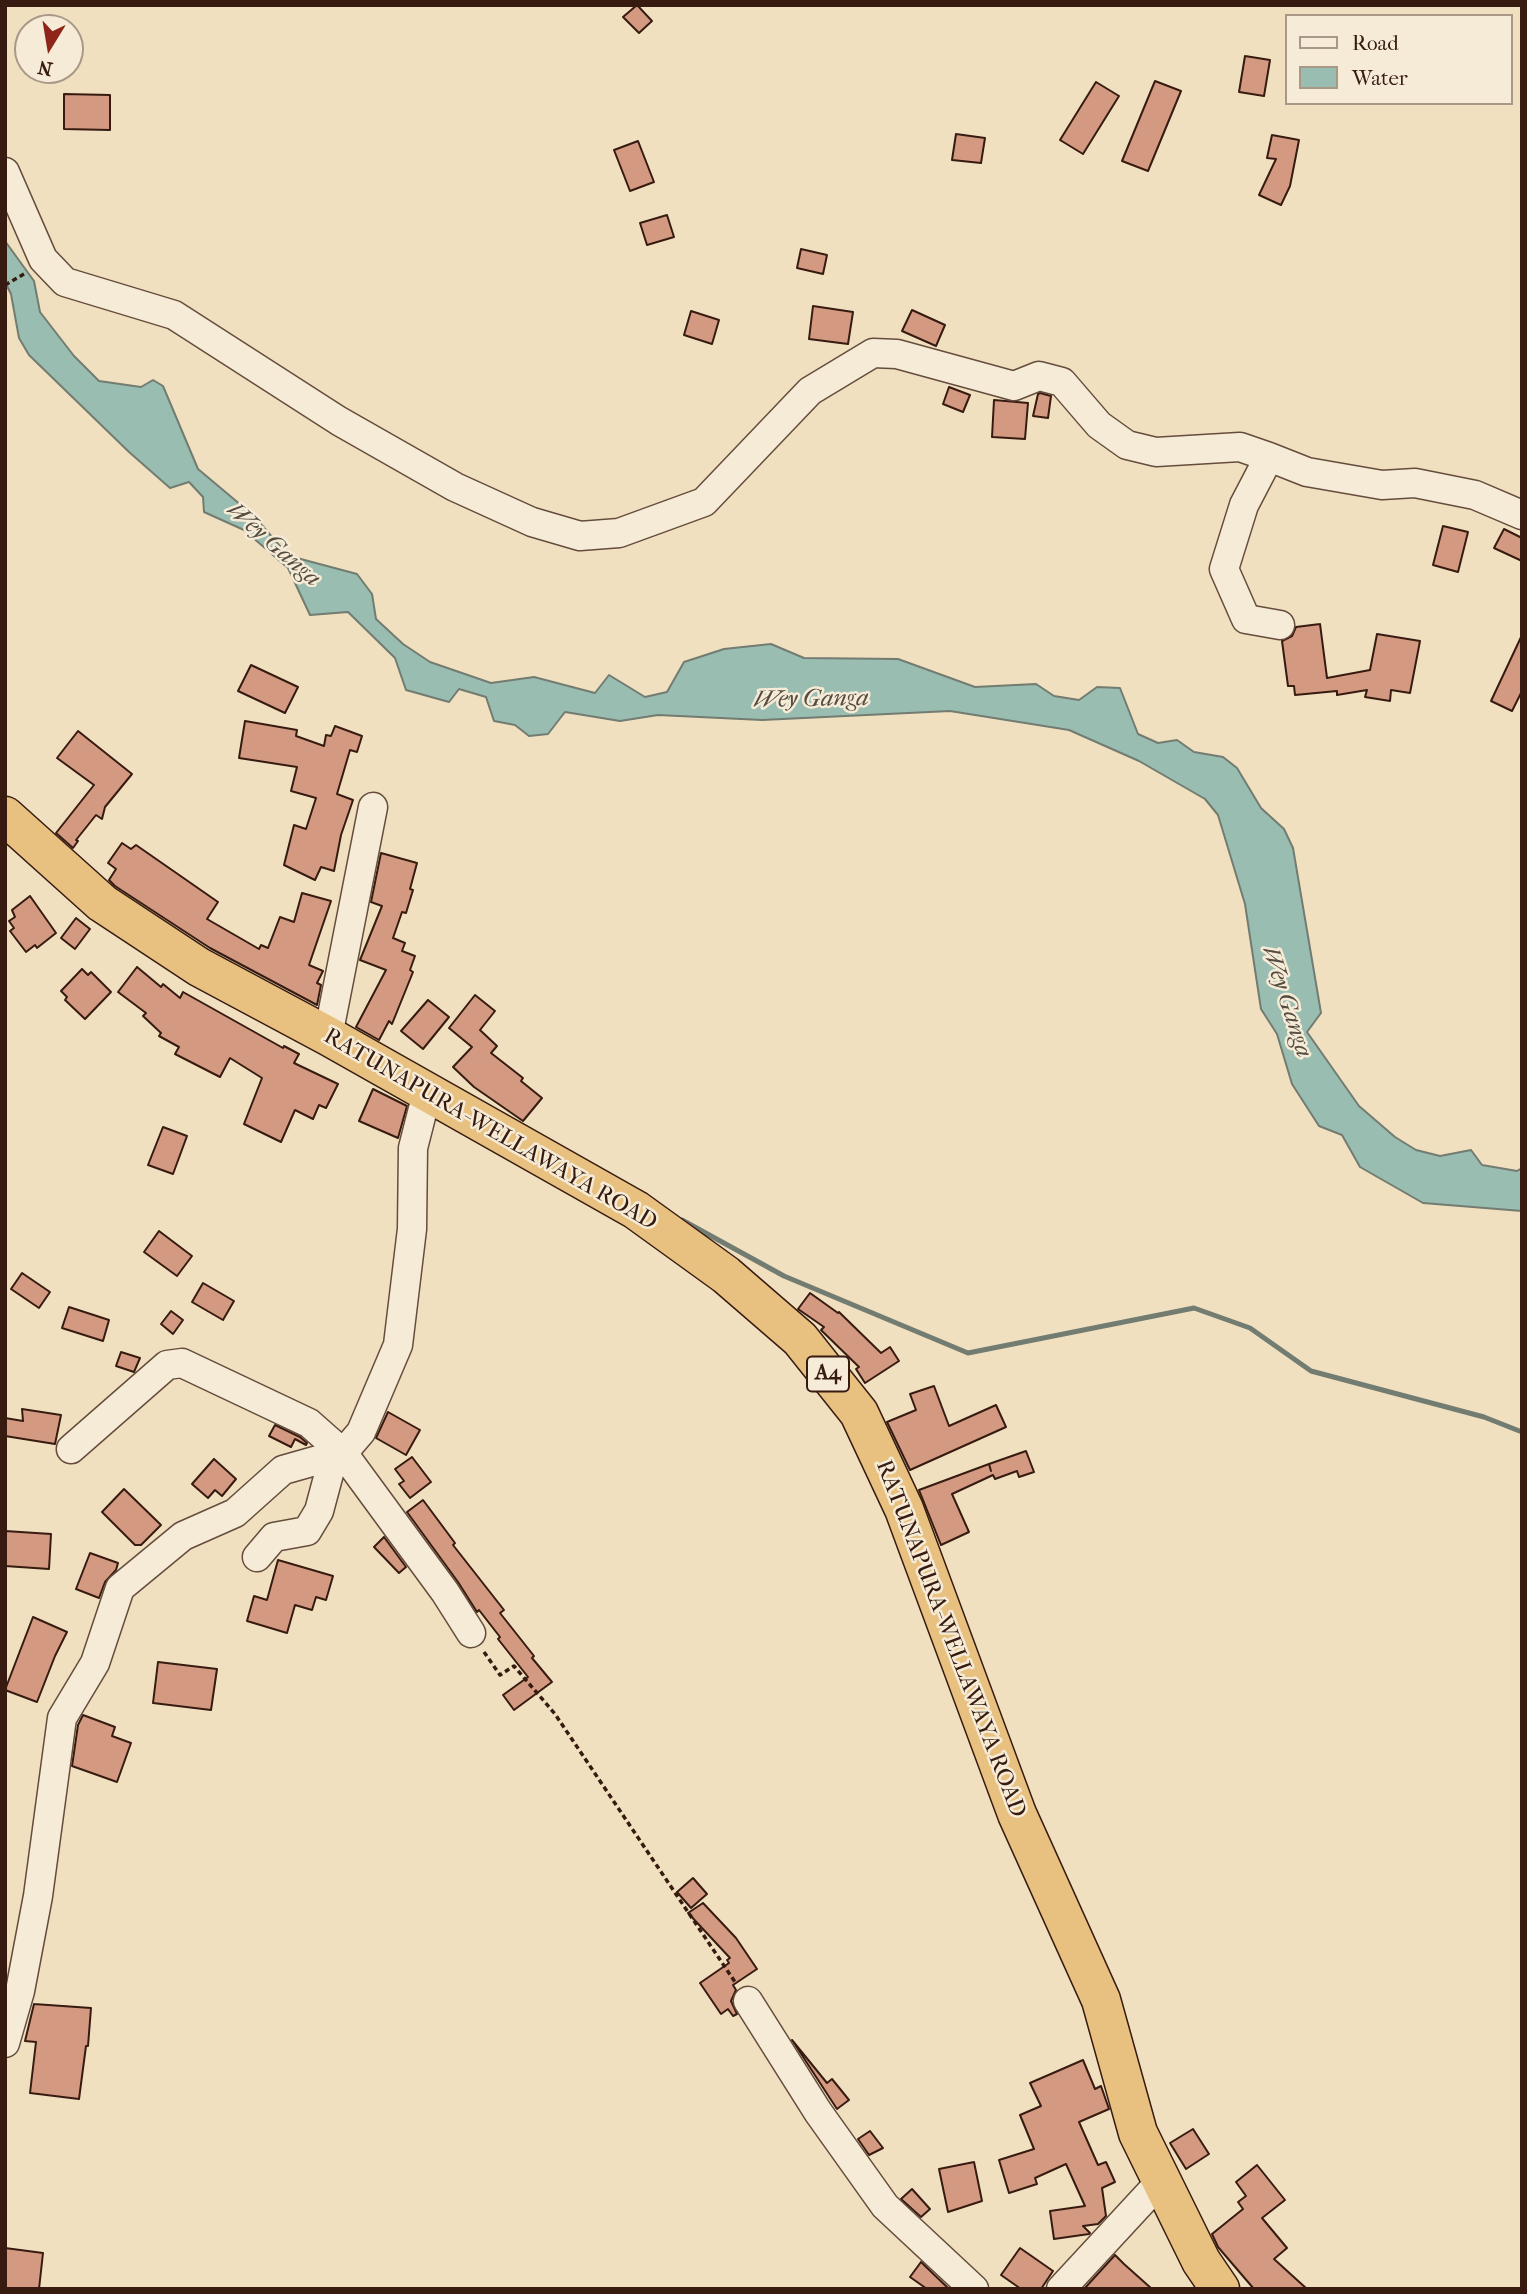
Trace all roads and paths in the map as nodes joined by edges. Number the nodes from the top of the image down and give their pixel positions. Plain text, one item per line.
1 (5, 172) edge
2 (26, 273) dead end
3 (5, 285) edge
4 (1269, 457) junction
5 (1522, 516) edge
6 (1280, 625) dead end
7 (373, 807) dead end
8 (5, 816) edge
9 (328, 1036) junction
10 (427, 1093) junction
11 (71, 1448) dead end
12 (338, 1454) junction
13 (257, 1558) dead end
14 (471, 1633) joint
15 (748, 2001) joint
16 (5, 2043) edge
17 (1160, 2182) junction
18 (974, 2289) edge
19 (1061, 2289) edge
20 (1220, 2289) edge

1 - 4 street
2 - 3 path
4 - 5 street
4 - 6 street
7 - 9 street
8 - 9 highway, RATUNAPURA-WELLAWAYA ROAD / A4
9 - 10 highway, RATUNAPURA-WELLAWAYA ROAD / A4
10 - 12 street
10 - 17 highway, RATUNAPURA-WELLAWAYA ROAD / A4
11 - 12 street
12 - 13 street
12 - 14 street
12 - 16 street
14 - 15 path
15 - 18 street
17 - 19 street
17 - 20 highway, RATUNAPURA-WELLAWAYA ROAD / A4

